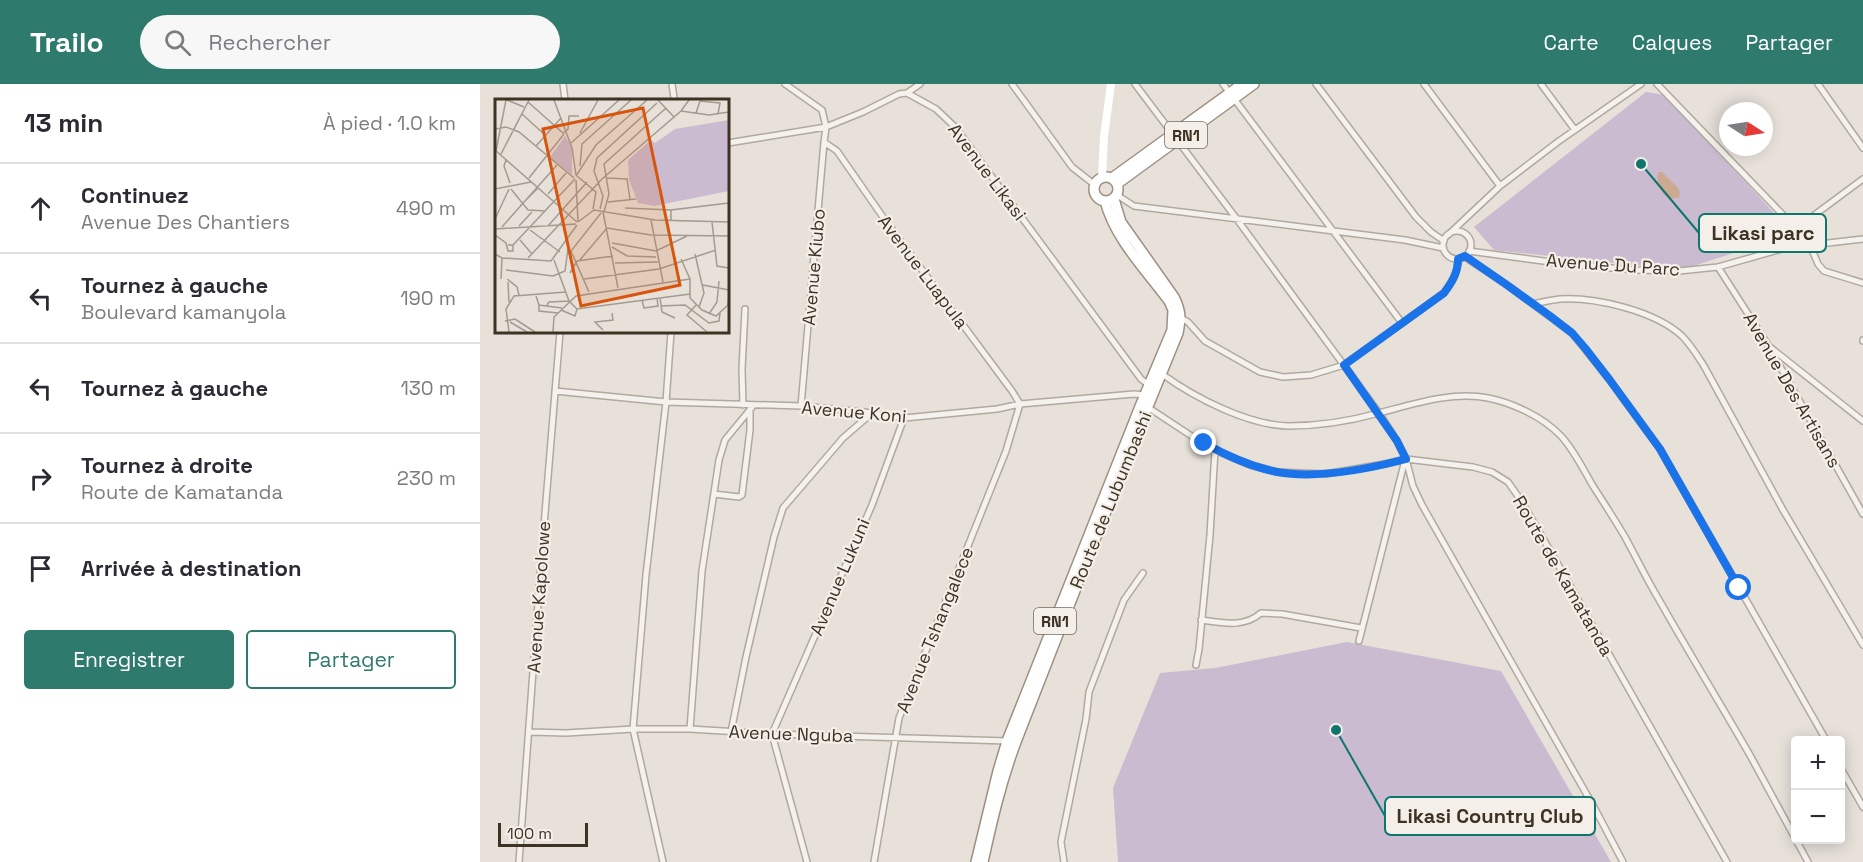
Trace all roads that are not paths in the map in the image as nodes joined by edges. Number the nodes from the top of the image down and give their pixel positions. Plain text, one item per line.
1 (563, 84) edge
2 (672, 84) edge
3 (785, 84) edge
4 (920, 84) edge
5 (1012, 84) edge
6 (1111, 84) edge
7 (1135, 84) edge
8 (1223, 84) edge
9 (1242, 84) edge
10 (1254, 84) edge
11 (1316, 84) edge
12 (1424, 84) edge
13 (1541, 84) edge
14 (1641, 84) edge
15 (1657, 84) edge
16 (1818, 84) edge
17 (907, 93) junction
18 (1233, 96) junction
19 (674, 98) dead end
20 (565, 99) edge
21 (826, 127) junction
22 (1575, 130) junction
23 (1176, 138) junction
24 (824, 142) junction
25 (729, 143) edge
26 (1863, 148) edge
27 (1863, 179) edge
28 (1110, 180) junction
29 (1095, 185) junction
30 (1500, 186) junction
31 (1112, 198) junction
32 (1236, 218) junction
33 (1802, 231) junction
34 (1334, 232) junction
35 (1448, 235) junction
36 (1863, 239) edge
37 (1444, 241) junction
38 (1810, 245) junction
39 (1443, 248) junction
40 (1464, 256) junction
41 (1718, 267) junction
42 (1863, 283) edge
43 (1533, 304) junction
44 (745, 309) dead end
45 (1177, 313) junction
46 (1402, 323) junction
47 (560, 333) edge
48 (671, 333) edge
49 (1767, 345) junction
50 (1344, 365) junction
51 (1162, 374) junction
52 (1149, 385) junction
53 (555, 391) junction
54 (1146, 401) junction
55 (666, 402) junction
56 (1020, 404) junction
57 (743, 405) junction
58 (801, 406) junction
59 (752, 408) junction
60 (872, 413) junction
61 (1379, 413) junction
62 (904, 418) junction
63 (1863, 421) edge
64 (1215, 450) junction
65 (1406, 459) junction
66 (714, 494) junction
67 (1863, 514) edge
68 (1143, 573) dead end
69 (1201, 620) junction
70 (1361, 628) junction
71 (1359, 641) dead end
72 (1863, 645) edge
73 (1196, 665) dead end
74 (633, 729) junction
75 (690, 729) junction
76 (529, 732) junction
77 (731, 732) junction
78 (772, 734) junction
79 (1823, 736) edge
80 (897, 738) junction
81 (1012, 742) junction
82 (1845, 776) edge
83 (1863, 807) edge
84 (519, 862) edge
85 (663, 862) edge
86 (807, 862) edge
87 (874, 862) edge
88 (976, 862) edge
89 (983, 862) edge
90 (1064, 862) edge
91 (1623, 862) edge
92 (1727, 862) edge
93 (1808, 862) edge

1 - 20 street
2 - 19 street
3 - 21 street
4 - 17 street
5 - 29 street
6 - 28 main road
7 - 23 street
8 - 18 street
9 - 18 highway, RN1
10 - 18 highway, RN1
11 - 37 street
12 - 30 street
13 - 22 street
14 - 22 street
15 - 33 street
16 - 26 street
17 - 21 street
17 - 52 street, Avenue Likasi
18 - 23 highway, RN1
18 - 34 street
21 - 24 street, Avenue Kiubo
21 - 25 street
22 - 30 street
23 - 28 highway, RN1
23 - 32 street
24 - 56 street, Avenue Luapula
24 - 58 street, Avenue Kiubo
27 - 33 street
28 - 29 highway
28 - 31 highway
29 - 31 highway
30 - 35 street
31 - 32 street
31 - 45 highway
32 - 34 street
32 - 50 street
33 - 38 street
34 - 39 street
34 - 46 street
35 - 37 street
35 - 40 street
36 - 38 street, Avenue Du Parc
37 - 39 street
38 - 41 street, Avenue Du Parc
38 - 42 street
39 - 40 street
40 - 41 street, Avenue Du Parc
40 - 43 street
40 - 46 street
41 - 49 street, Avenue Des Artisans
43 - 72 street
43 - 79 street
44 - 57 street
45 - 50 street
45 - 51 highway, Route de Lubumbashi / RN1
45 - 52 highway, Route de Lubumbashi / RN1
46 - 50 street
47 - 53 street, Avenue Kapolowe
48 - 55 street
49 - 63 street
49 - 67 street, Avenue Des Artisans
50 - 61 street
51 - 54 highway, Route de Lubumbashi / RN1
51 - 61 street
52 - 54 highway, Route de Lubumbashi / RN1
53 - 55 street, Avenue Koni
53 - 76 street, Avenue Kapolowe
54 - 56 street, Avenue Koni
54 - 64 street, Route de Kamatanda
54 - 81 highway, Route de Lubumbashi / RN1
55 - 57 street, Avenue Koni
55 - 74 street
56 - 62 street, Avenue Koni
56 - 80 street, Avenue Tshangalece
57 - 59 street, Avenue Koni
58 - 59 street, Avenue Koni
58 - 60 street, Avenue Koni
59 - 66 street
59 - 66 street
60 - 62 street, Avenue Koni
60 - 77 street
61 - 65 street
61 - 93 street
62 - 78 street, Avenue Lukuni
64 - 65 street, Route de Kamatanda
64 - 69 street
65 - 70 street
65 - 91 street
65 - 92 street, Route de Kamatanda
66 - 75 street
68 - 90 street
69 - 70 street
69 - 73 street
70 - 71 street
74 - 75 street, Avenue Nguba
74 - 76 street, Avenue Nguba
74 - 85 street
75 - 77 street, Avenue Nguba
76 - 84 street, Avenue Kapolowe
77 - 78 street, Avenue Nguba
78 - 80 street, Avenue Nguba
78 - 86 street
80 - 81 street, Avenue Nguba
80 - 87 street, Avenue Tshangalece
81 - 88 highway, Route de Lubumbashi / RN1
81 - 89 highway, Route de Lubumbashi / RN1
82 - 83 street

